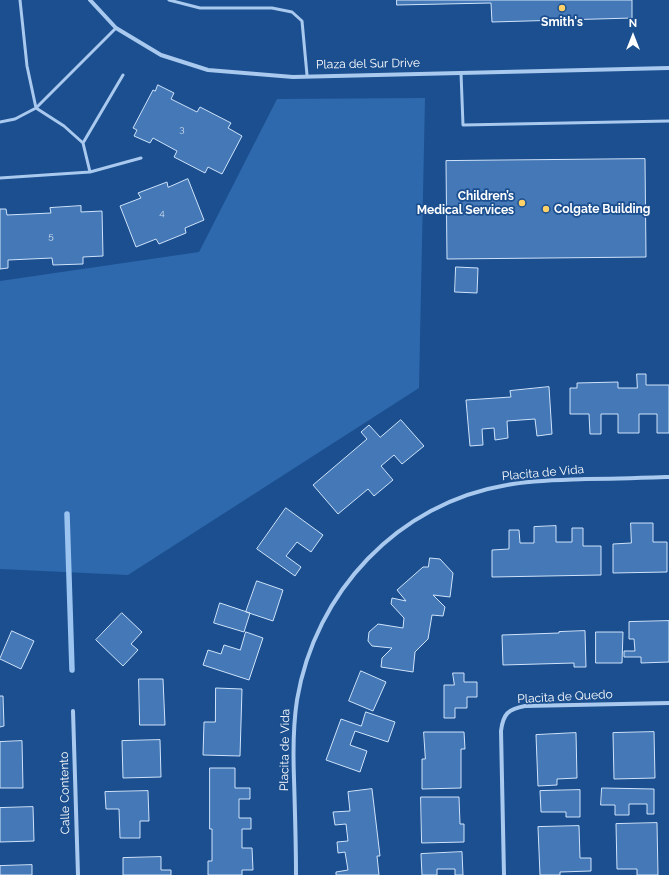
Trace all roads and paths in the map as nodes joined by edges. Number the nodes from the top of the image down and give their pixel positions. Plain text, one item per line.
1 (20, 0) edge
2 (90, 0) edge
3 (169, 0) edge
4 (116, 28) junction
5 (669, 68) edge
6 (461, 72) junction
7 (123, 75) dead end
8 (307, 75) junction
9 (36, 108) junction
10 (669, 121) edge
11 (0, 122) edge
12 (83, 143) junction
13 (141, 158) dead end
14 (90, 172) junction
15 (0, 178) edge
16 (669, 477) edge
17 (669, 703) edge
18 (74, 712) dead end
19 (78, 875) edge
20 (296, 875) edge
21 (504, 875) edge

1 - 9 lane
2 - 4 street, Plaza del Sur Drive
3 - 8 lane
4 - 8 street, Plaza del Sur Drive
4 - 9 lane
5 - 6 street, Plaza del Sur Drive
6 - 8 street, Plaza del Sur Drive
6 - 10 lane
7 - 12 lane
9 - 11 lane
9 - 12 lane
12 - 14 lane
13 - 14 lane
14 - 15 lane
16 - 20 street, Placita de Vida
17 - 21 street, Placita de Quedo
18 - 19 street, Calle Contento

